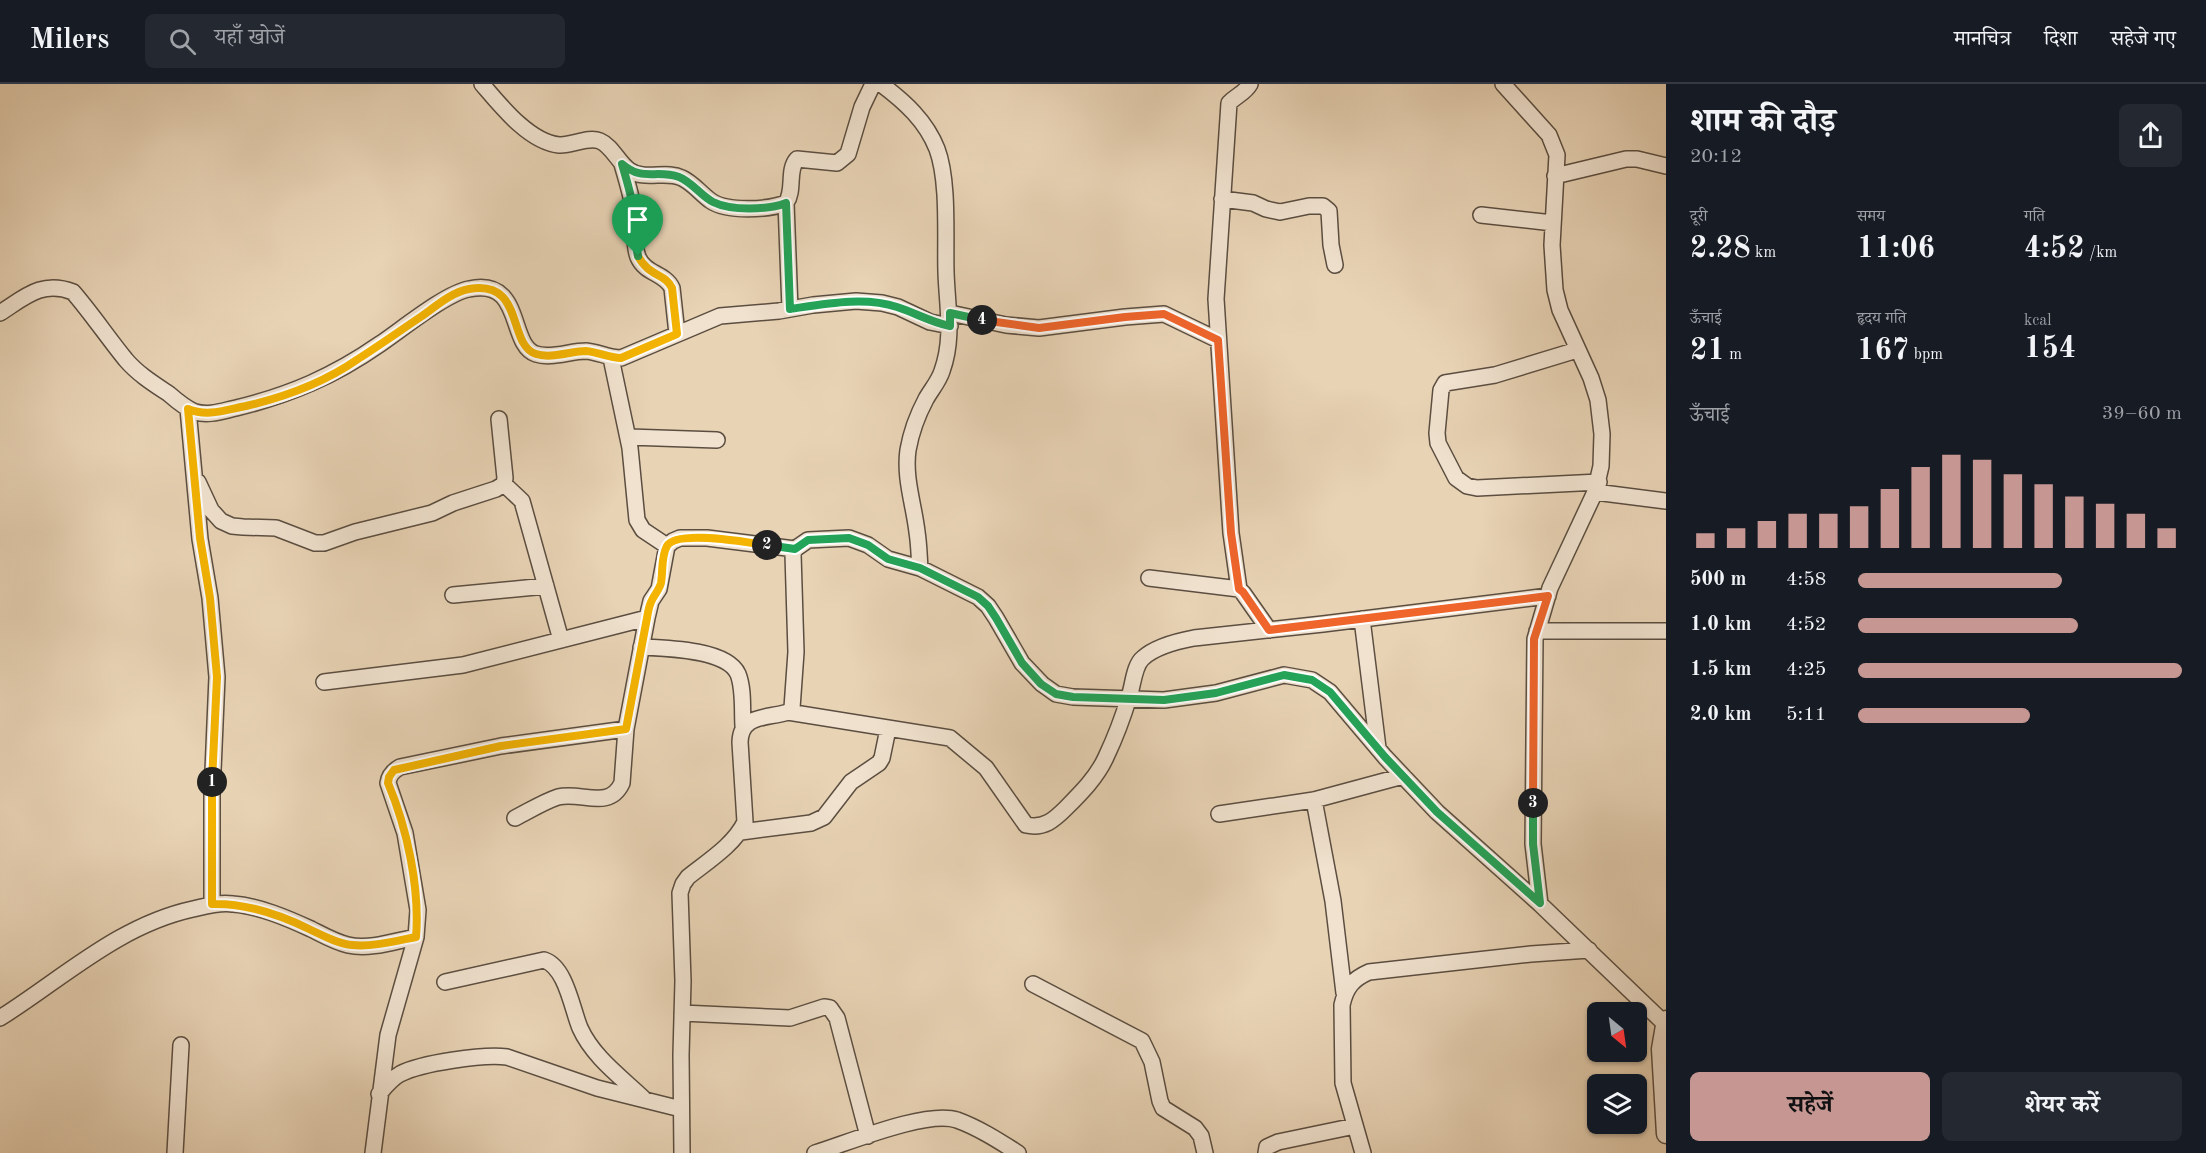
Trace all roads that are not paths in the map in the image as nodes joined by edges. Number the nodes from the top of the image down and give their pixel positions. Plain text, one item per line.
1 (482, 84) edge
2 (873, 84) edge
3 (881, 84) edge
4 (1250, 84) edge
5 (1503, 84) edge
6 (622, 164) junction
7 (1666, 166) edge
8 (1555, 176) junction
9 (1222, 199) junction
10 (786, 203) junction
11 (1481, 215) dead end
12 (1553, 223) junction
13 (1335, 265) dead end
14 (790, 309) junction
15 (0, 313) edge
16 (950, 320) junction
17 (677, 334) junction
18 (1218, 340) junction
19 (1577, 350) junction
20 (611, 358) junction
21 (188, 409) junction
22 (499, 419) dead end
23 (629, 437) junction
24 (717, 440) dead end
25 (194, 478) junction
26 (504, 484) junction
27 (1597, 487) junction
28 (1666, 501) edge
29 (667, 546) junction
30 (795, 549) junction
31 (920, 568) junction
32 (1149, 578) dead end
33 (546, 586) junction
34 (1239, 589) junction
35 (453, 595) dead end
36 (1548, 596) junction
37 (647, 618) junction
38 (1362, 619) junction
39 (1269, 630) junction
40 (1537, 631) junction
41 (1666, 631) edge
42 (561, 640) junction
43 (641, 647) junction
44 (324, 682) dead end
45 (1128, 699) junction
46 (788, 712) junction
47 (743, 726) junction
48 (626, 729) junction
49 (888, 729) junction
50 (1378, 748) junction
51 (1403, 776) junction
52 (1314, 800) junction
53 (1219, 814) dead end
54 (515, 818) dead end
55 (741, 832) junction
56 (1540, 903) junction
57 (212, 904) junction
58 (416, 937) junction
59 (1589, 950) junction
60 (445, 982) dead end
61 (1033, 984) dead end
62 (1344, 993) junction
63 (682, 1013) junction
64 (0, 1018) edge
65 (1665, 1021) edge
66 (181, 1045) dead end
67 (379, 1094) junction
68 (645, 1100) junction
69 (681, 1109) junction
70 (1355, 1126) junction
71 (1666, 1134) edge
72 (868, 1136) junction
73 (176, 1153) edge
74 (373, 1153) edge
75 (682, 1153) edge
76 (815, 1153) edge
77 (1018, 1153) edge
78 (1205, 1153) edge
79 (1266, 1153) edge
80 (1363, 1153) edge

1 - 6 street
2 - 10 street
3 - 16 street
4 - 9 street
5 - 8 street
6 - 10 street
6 - 17 street
7 - 8 street
8 - 12 street
9 - 13 street
9 - 18 street
10 - 14 street
11 - 12 street
12 - 19 street
14 - 16 street
14 - 17 street
15 - 21 street
16 - 18 street
16 - 31 street
17 - 20 street
18 - 34 street
19 - 27 street
19 - 27 street
20 - 21 street
20 - 23 street
21 - 25 street
22 - 26 street
23 - 24 street
23 - 29 street
25 - 26 street
25 - 57 street
26 - 33 street
27 - 28 street
27 - 36 street
29 - 30 street
29 - 37 street
30 - 31 street
30 - 46 street
31 - 45 street
32 - 34 street
33 - 35 street
33 - 42 street
34 - 39 street
36 - 38 street
36 - 40 street
37 - 42 street
37 - 43 street
38 - 39 street
38 - 50 street
39 - 45 street
40 - 41 street
40 - 56 street
42 - 44 street
43 - 47 street
43 - 48 street
45 - 49 street
45 - 50 street
46 - 47 street
46 - 49 street
47 - 55 street
48 - 54 street
48 - 58 street
49 - 55 street
50 - 51 street
51 - 52 street
51 - 56 street
52 - 53 street
52 - 62 street
55 - 63 street
56 - 59 street
57 - 58 street
57 - 64 street
58 - 67 street
59 - 62 street
59 - 65 street
60 - 68 street
61 - 78 street
62 - 70 street
63 - 69 street
63 - 72 street
65 - 71 street
66 - 73 street
67 - 68 street
67 - 74 street
68 - 69 street
69 - 75 street
70 - 79 street
70 - 80 street
72 - 76 street
72 - 77 street

